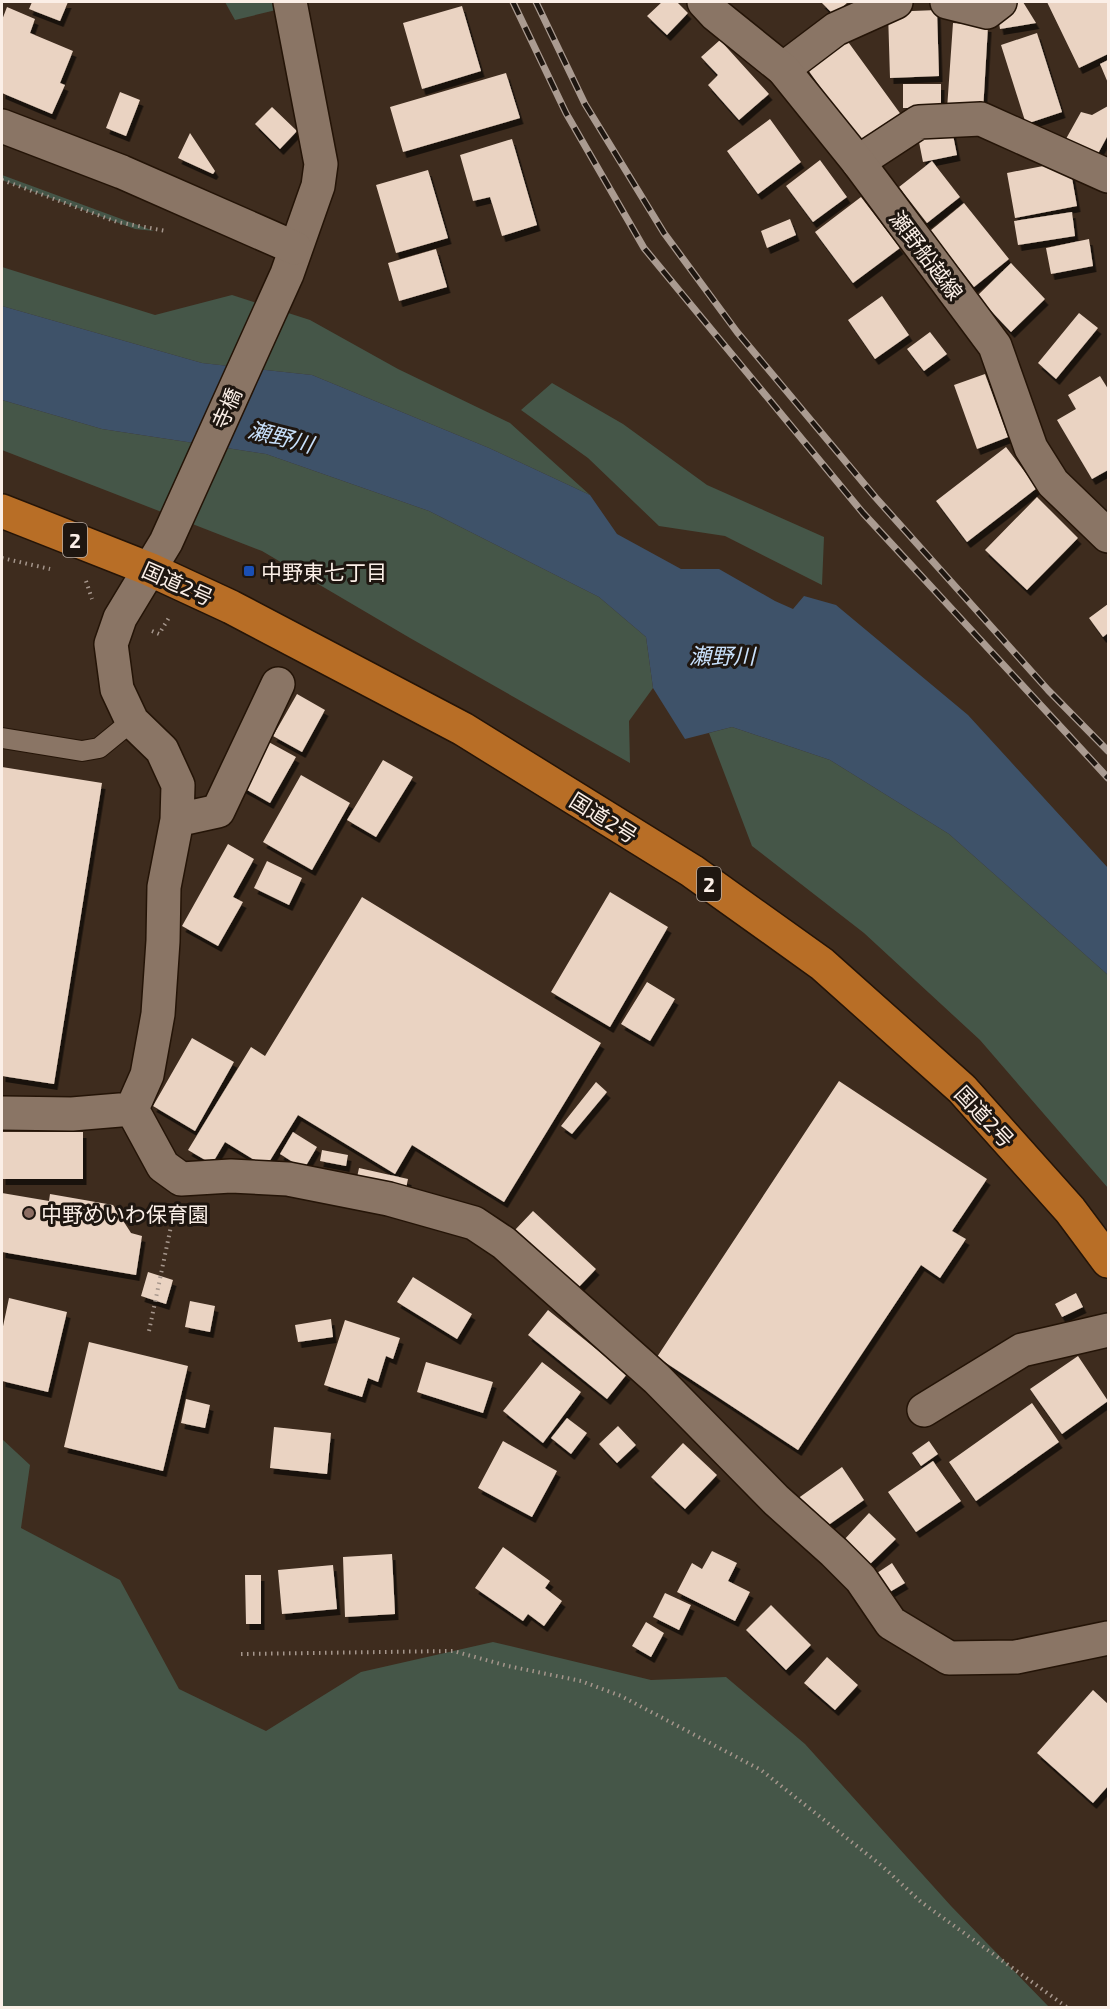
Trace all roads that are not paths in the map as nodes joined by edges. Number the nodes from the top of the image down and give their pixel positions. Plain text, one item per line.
1 (290, 2) edge
2 (704, 2) edge
3 (896, 2) edge
4 (947, 2) edge
5 (1000, 2) edge
6 (783, 69) junction
7 (2, 126) edge
8 (858, 162) junction
9 (1108, 176) edge
10 (291, 261) junction
11 (2, 511) edge
12 (1108, 536) edge
13 (149, 569) junction
14 (278, 684) dead end
15 (132, 721) junction
16 (2, 738) edge
17 (177, 820) junction
18 (132, 1109) junction
19 (2, 1113) edge
20 (1108, 1262) edge
21 (1108, 1330) edge
22 (924, 1410) dead end
23 (1108, 1638) edge

1 - 10 street, 寺橋
2 - 6 street, 瀬野船越線
3 - 6 street
4 - 5 street
6 - 8 street, 瀬野船越線
7 - 10 street
8 - 9 street
8 - 12 street, 瀬野船越線
10 - 13 street, 寺橋
11 - 13 highway, 国道2号 / 2
13 - 15 street, 寺橋
13 - 20 highway, 国道2号 / 2
14 - 17 street
15 - 16 lane
15 - 17 street
17 - 18 street
18 - 19 street
18 - 23 street
21 - 22 street

